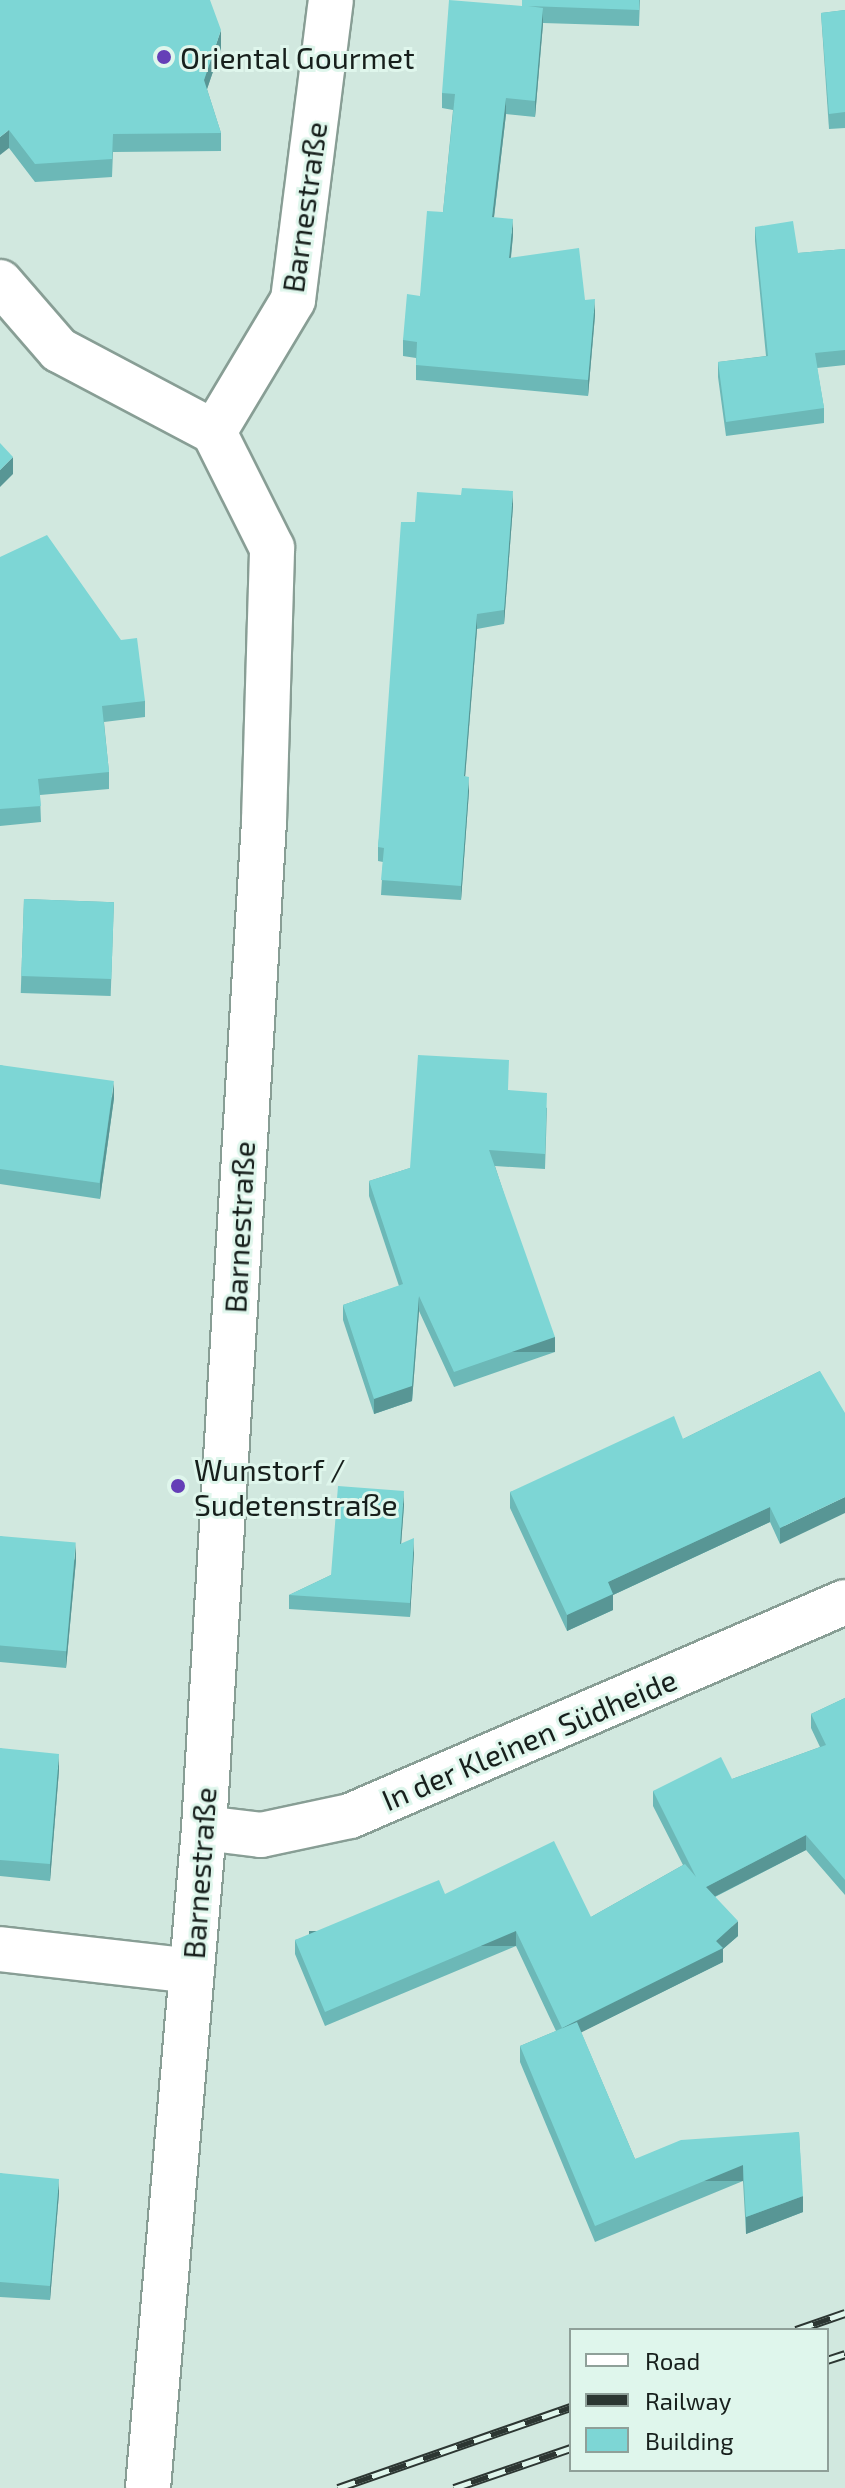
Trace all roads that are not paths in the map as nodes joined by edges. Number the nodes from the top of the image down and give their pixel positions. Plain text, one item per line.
1 (331, 0) edge
2 (0, 282) edge
3 (214, 432) junction
4 (845, 1602) edge
5 (204, 1828) junction
6 (0, 1949) edge
7 (192, 1971) junction
8 (148, 2488) edge

1 - 3 street, Barnestraße
2 - 3 street
3 - 5 street, Barnestraße
4 - 5 street, In der Kleinen Südheide
5 - 7 street, Barnestraße
6 - 7 street
7 - 8 street, Barnestraße

